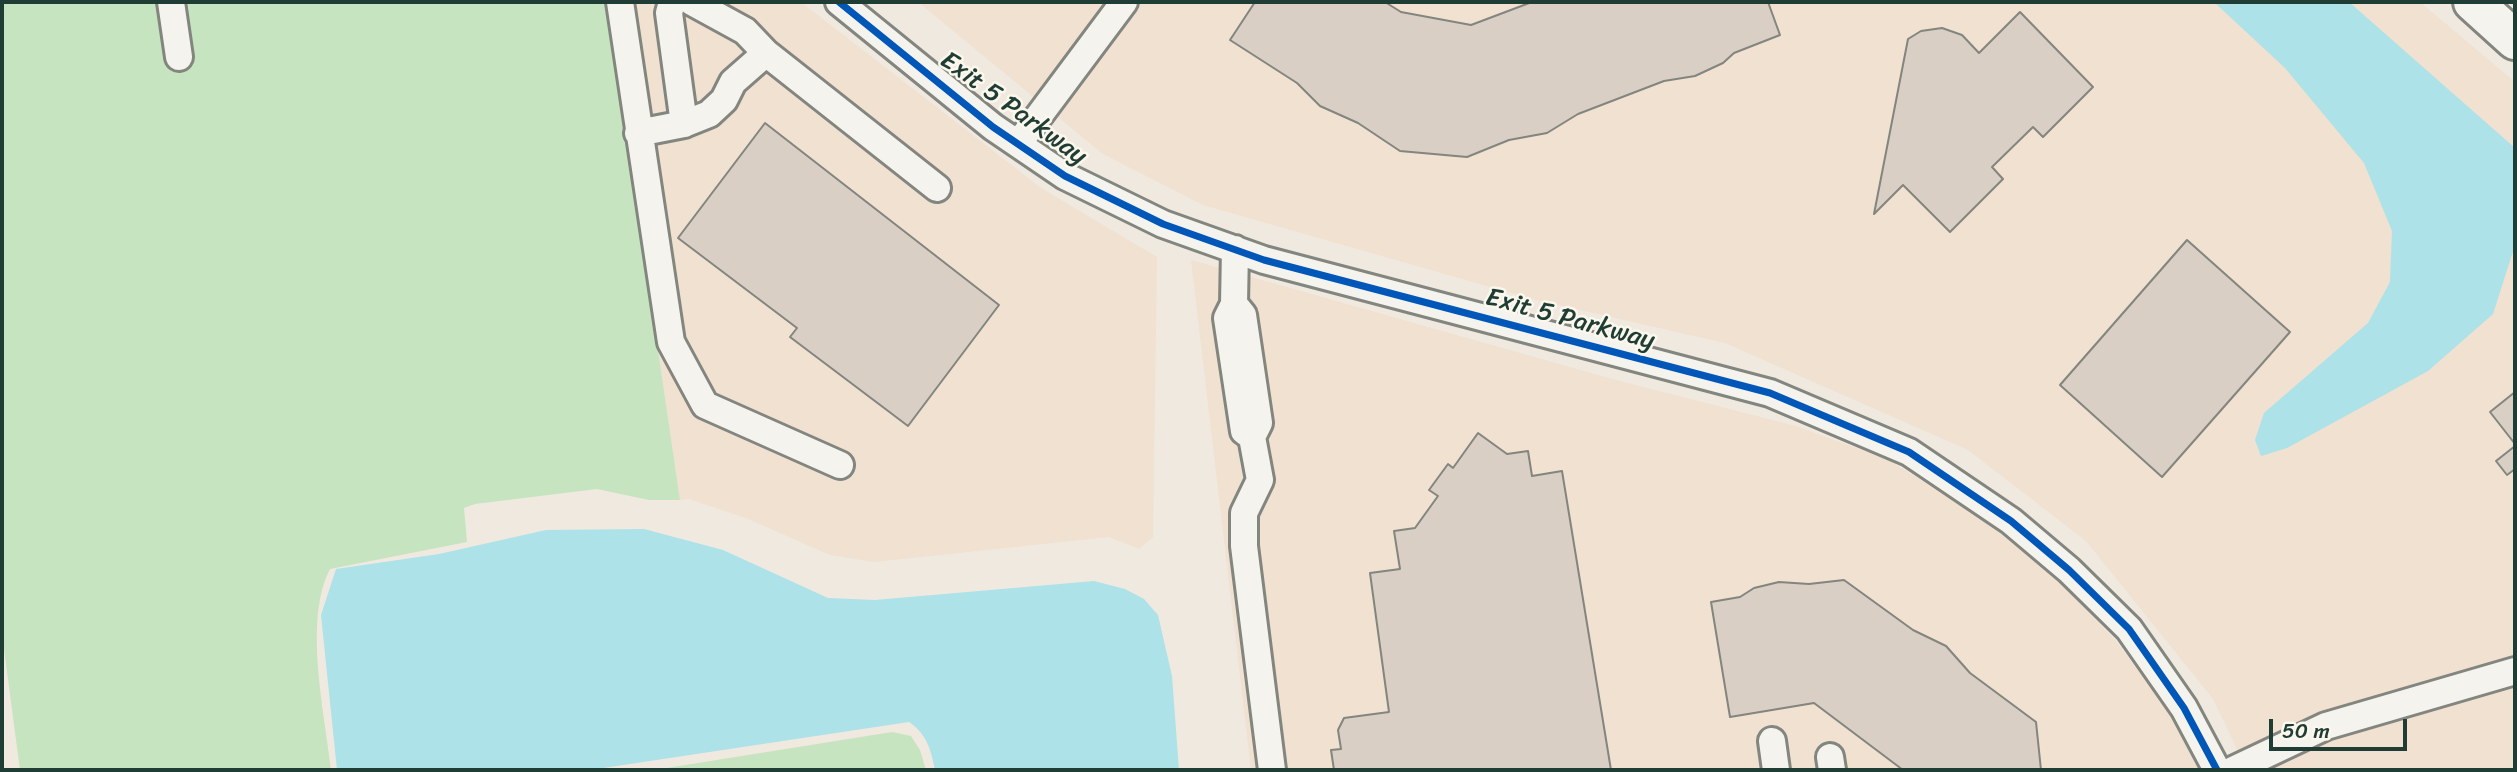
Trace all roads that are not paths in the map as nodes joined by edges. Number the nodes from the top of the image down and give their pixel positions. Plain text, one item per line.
1 (171, 2) edge
2 (620, 2) edge
3 (672, 2) edge
4 (692, 2) edge
5 (839, 2) edge
6 (1124, 2) edge
7 (2473, 2) edge
8 (2496, 2) edge
9 (2515, 20) edge
10 (2515, 40) edge
11 (766, 53) junction
12 (178, 57) dead end
13 (684, 124) junction
14 (638, 133) junction
15 (1018, 144) junction
16 (937, 188) dead end
17 (1235, 249) junction
18 (841, 465) dead end
19 (2515, 671) edge
20 (1772, 741) dead end
21 (1272, 770) edge
22 (1776, 770) edge
23 (2217, 770) edge
24 (2233, 770) edge

1 - 12 street
2 - 14 street
3 - 13 street
4 - 11 street
5 - 15 street, Exit 5 Parkway
6 - 15 street
7 - 10 highway
8 - 9 highway
11 - 13 street
11 - 16 street
13 - 14 street
14 - 18 street
15 - 17 street, Exit 5 Parkway
17 - 21 street
17 - 23 street, Exit 5 Parkway
19 - 24 street
20 - 22 street

